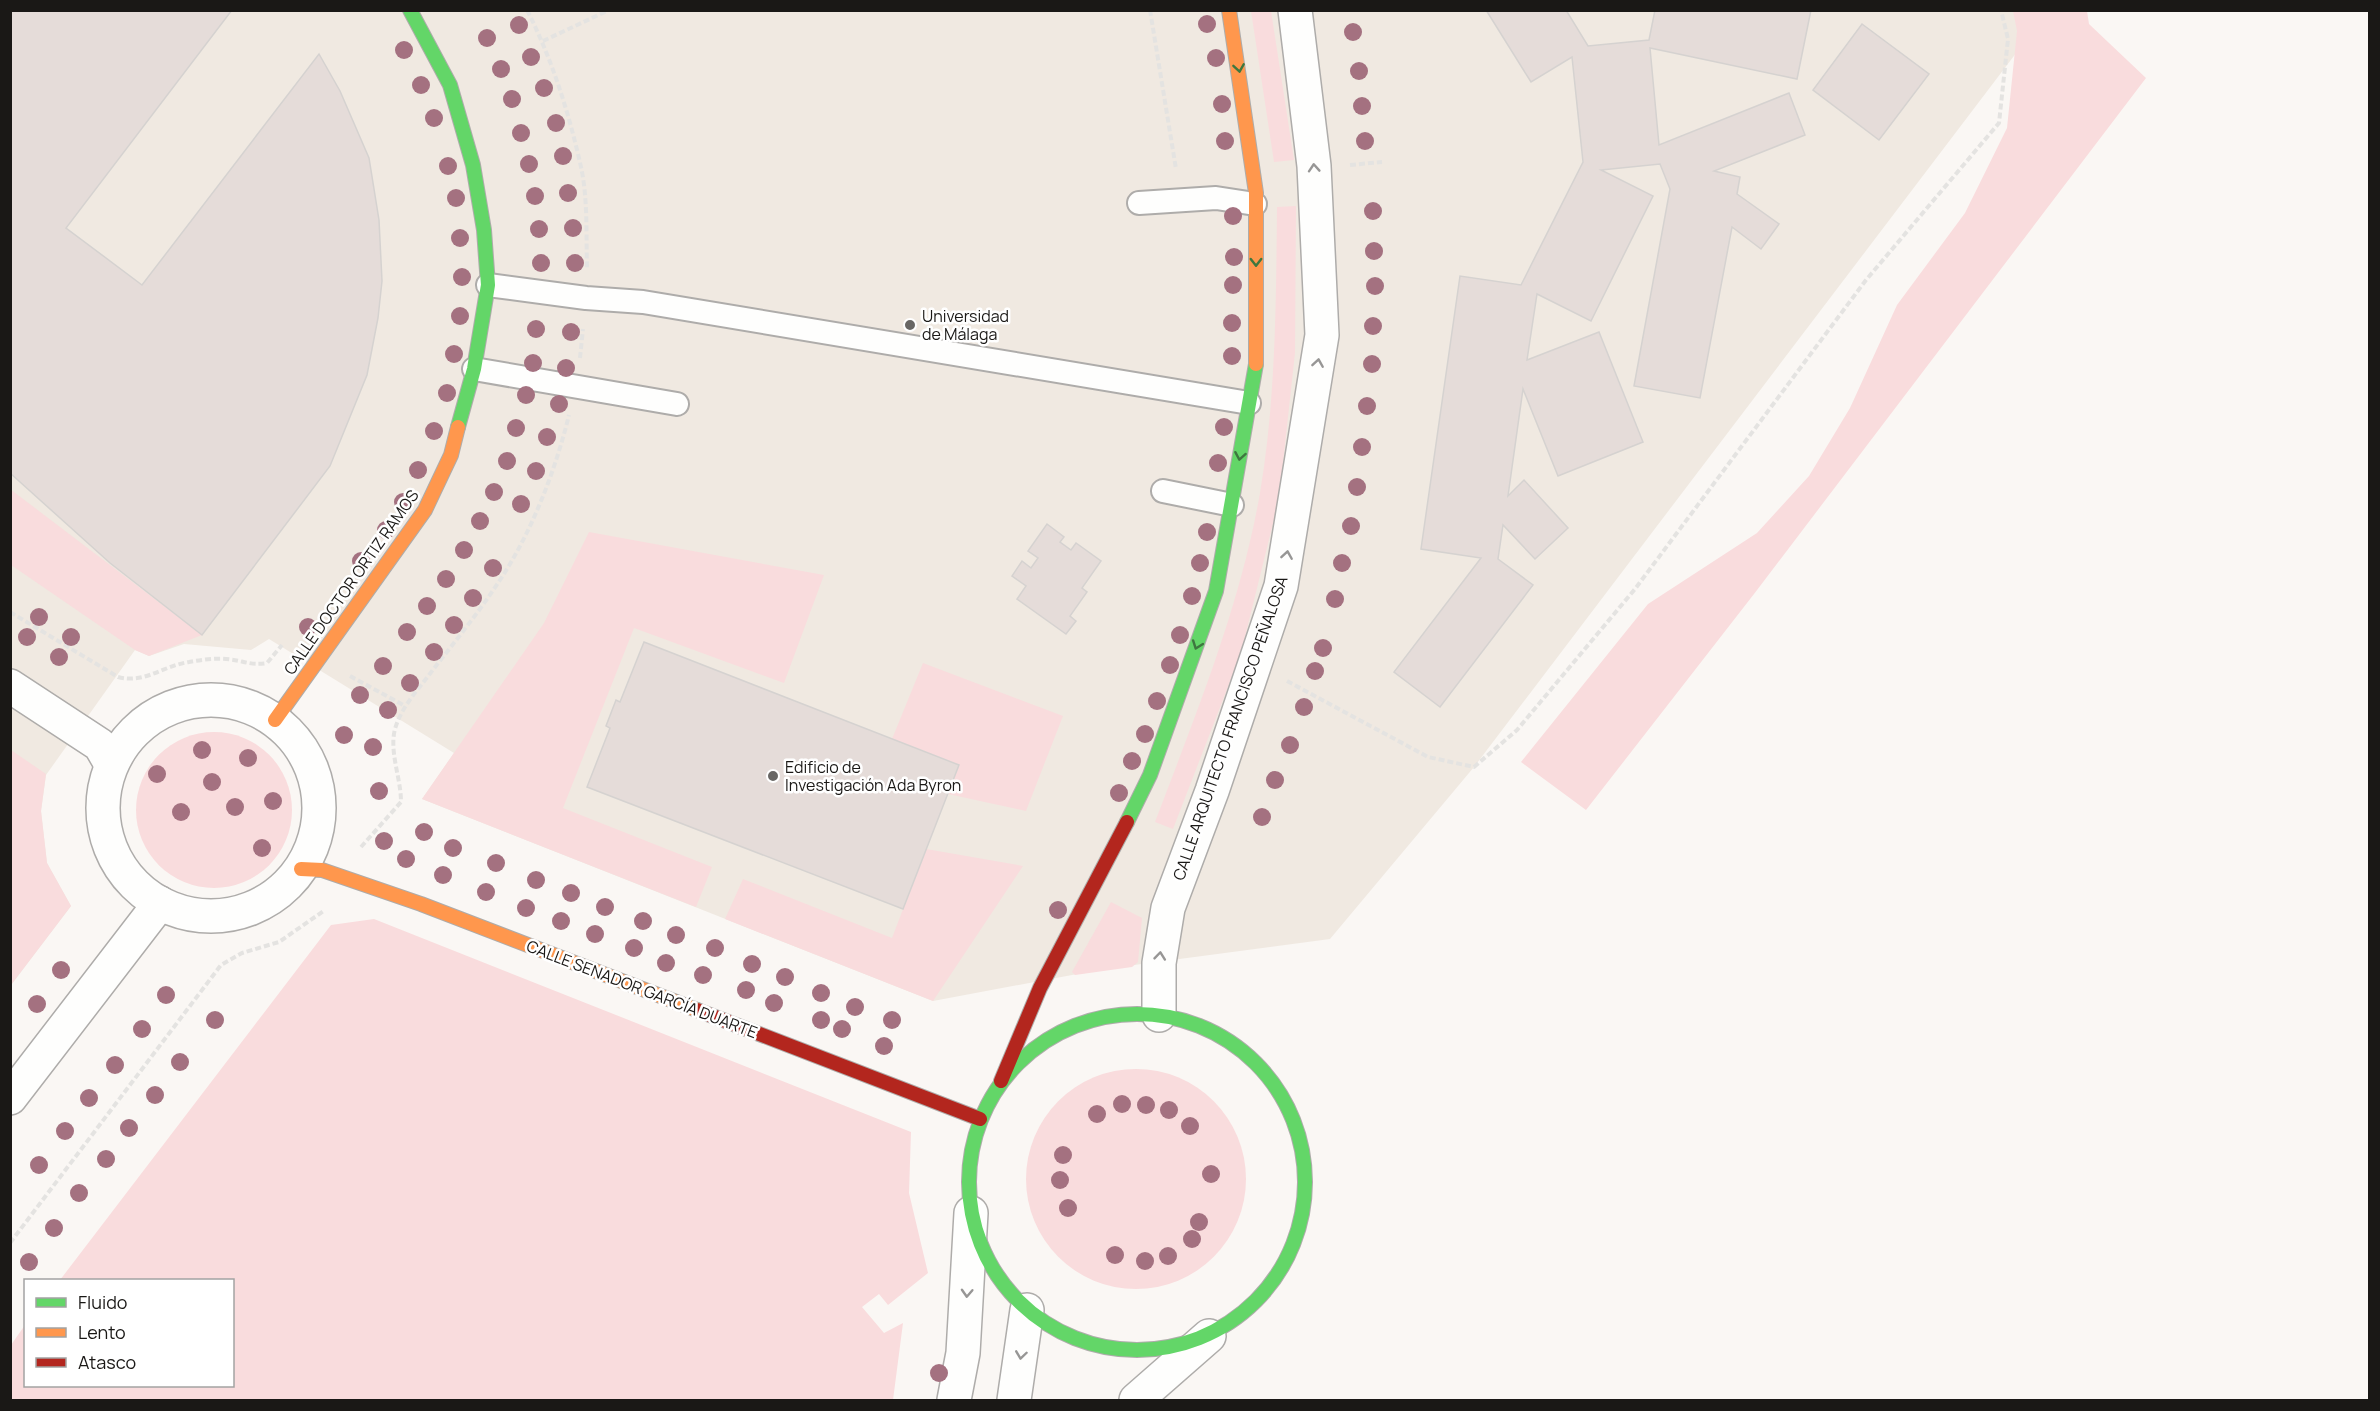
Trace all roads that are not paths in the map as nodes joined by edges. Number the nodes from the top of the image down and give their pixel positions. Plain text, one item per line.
1 (410, 10) edge
2 (1229, 10) edge
3 (1295, 10) edge
4 (1139, 203) dead end
5 (1255, 204) junction
6 (488, 285) junction
7 (474, 369) junction
8 (1249, 403) junction
9 (677, 404) dead end
10 (1162, 491) dead end
11 (1232, 505) junction
12 (10, 686) edge
13 (275, 720) junction
14 (111, 764) junction
15 (301, 869) junction
16 (160, 903) junction
17 (1159, 1015) junction
18 (1001, 1081) junction
19 (10, 1098) edge
20 (980, 1119) junction
21 (972, 1214) junction
22 (1027, 1310) junction
23 (1209, 1336) junction
24 (954, 1401) edge
25 (1014, 1401) edge
26 (1136, 1401) edge

1 - 6 street, CALLE DOCTOR ORTIZ RAMOS
2 -> 5 street
17 -> 3 street, CALLE ARQUITECTO FRANCISCO PEÑALOSA
4 - 5 lane
5 -> 8 street
6 - 7 street, CALLE DOCTOR ORTIZ RAMOS
6 - 8 lane
7 - 9 lane
7 - 13 street, CALLE DOCTOR ORTIZ RAMOS
8 -> 11 street
10 - 11 lane
11 -> 18 street
12 - 14 street
13 - 14 street
13 - 15 street
14 - 16 street
15 - 16 street
15 - 20 street, CALLE SENADOR GARCÍA DUARTE
16 - 19 street
17 - 18 street
17 - 23 street
18 - 20 street
20 - 21 street
21 - 22 street
21 -> 24 street
22 - 23 street
22 -> 25 street
23 - 26 street

